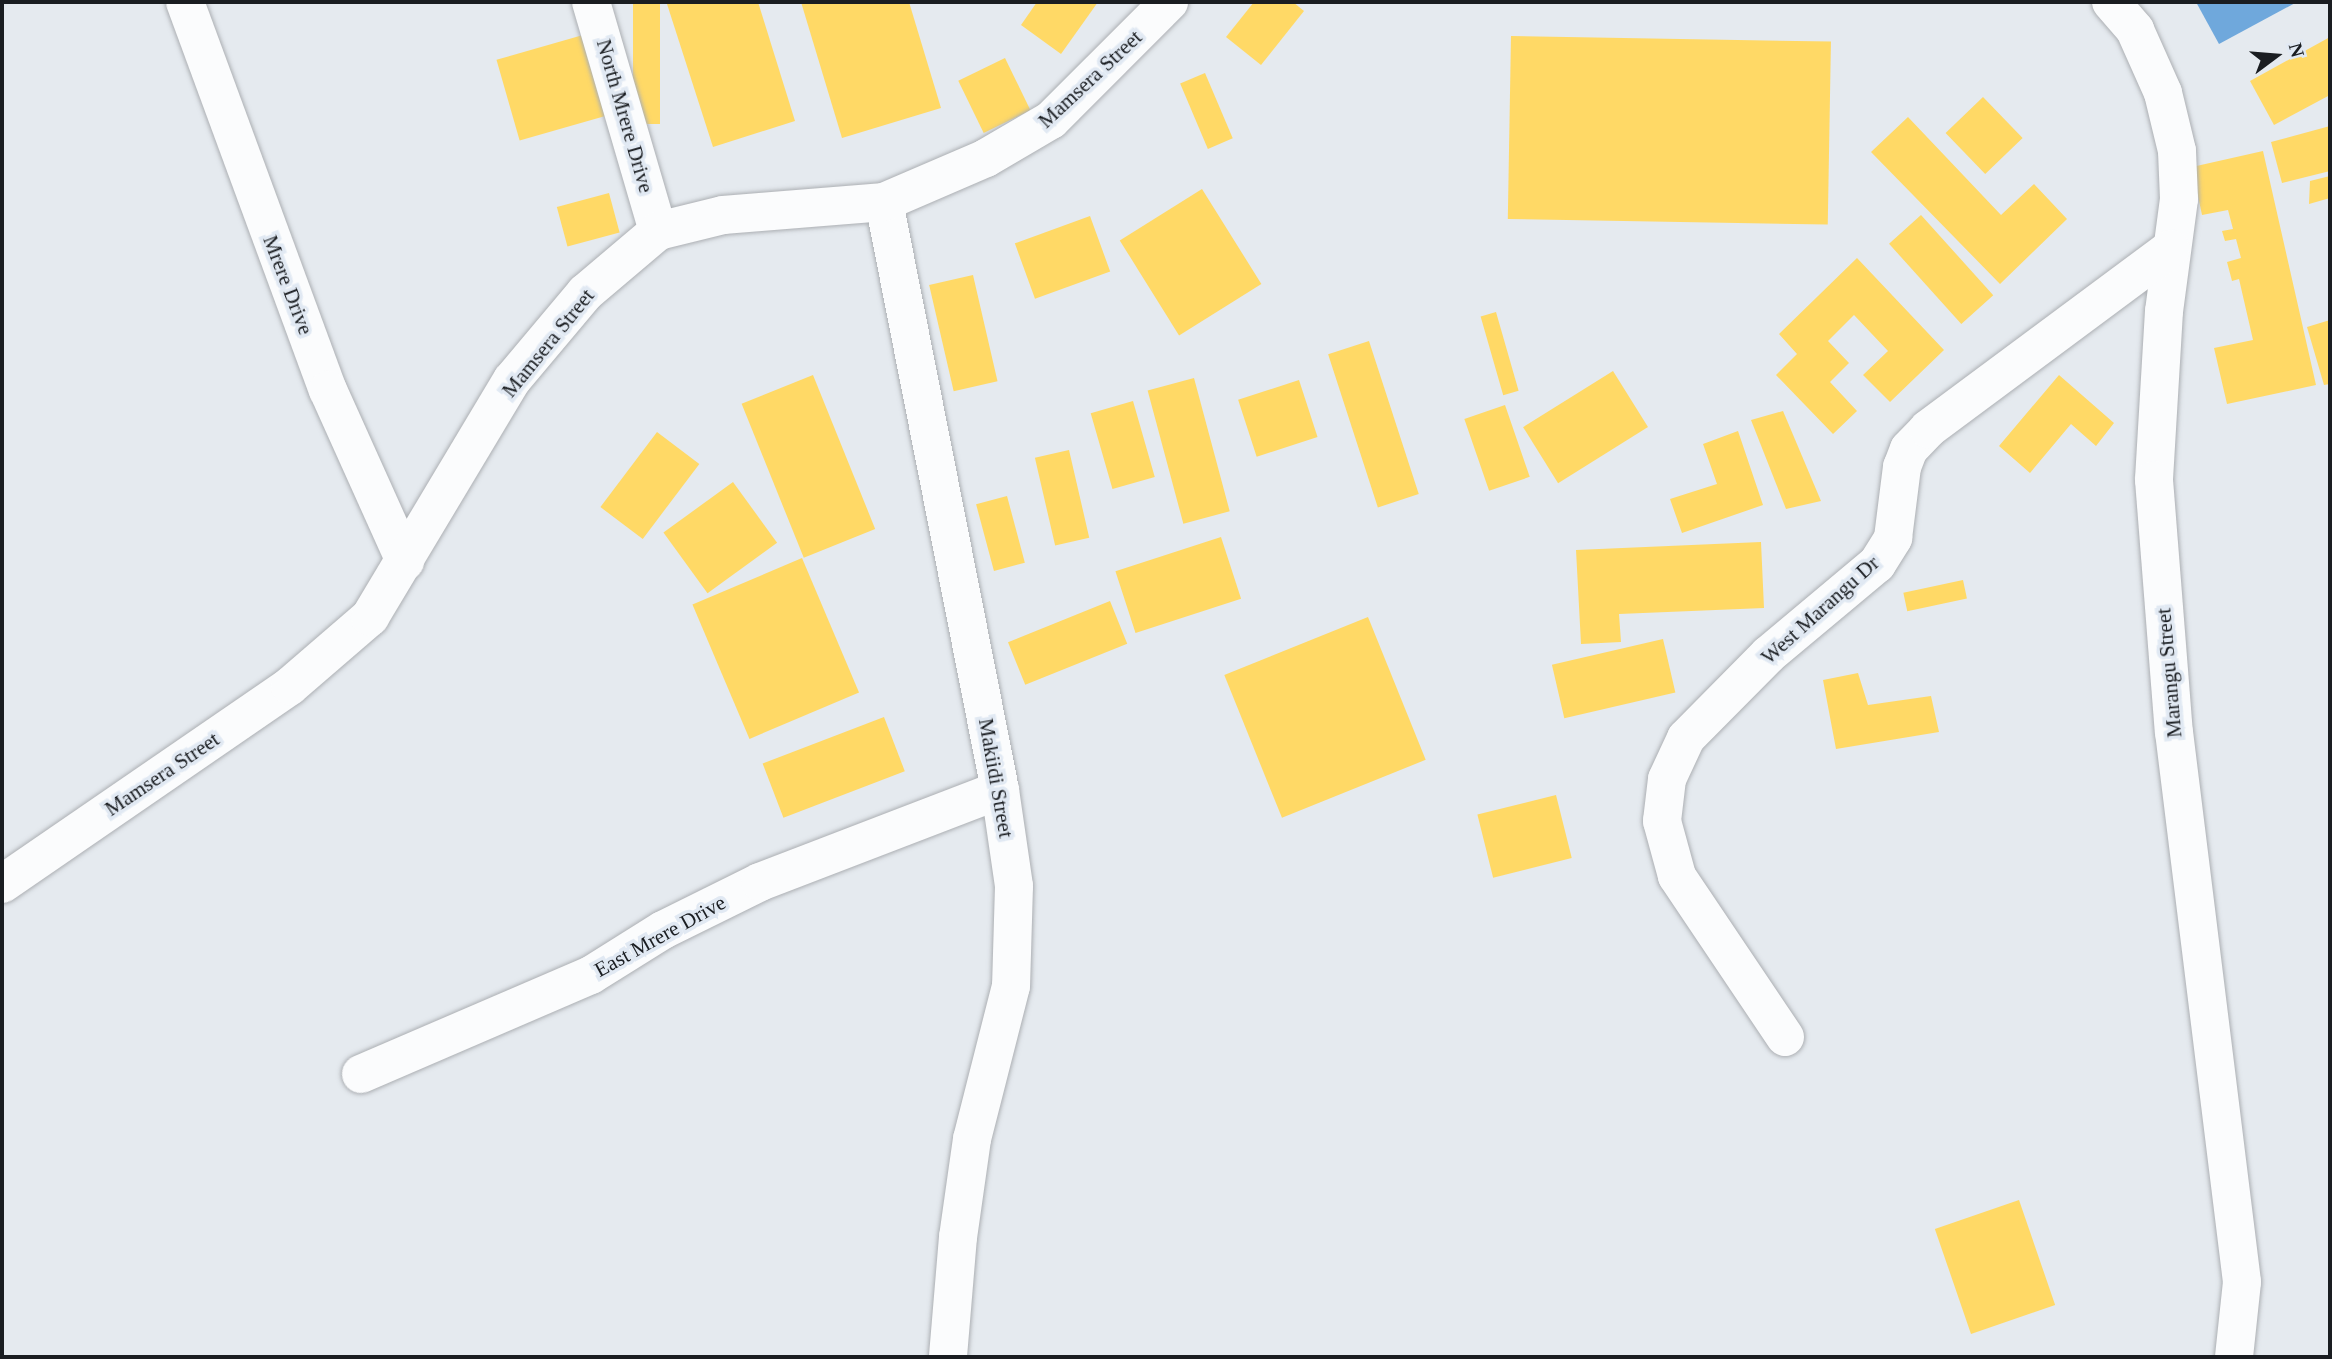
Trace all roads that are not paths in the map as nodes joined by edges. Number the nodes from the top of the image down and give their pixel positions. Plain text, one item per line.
1 (185, 2) edge
2 (592, 2) edge
3 (1169, 2) edge
4 (2111, 2) edge
5 (884, 202) junction
6 (658, 231) junction
7 (2170, 248) junction
8 (405, 561) junction
9 (1000, 790) junction
10 (2, 884) edge
11 (1785, 1037) dead end
12 (361, 1074) dead end
13 (948, 1357) edge
14 (2234, 1357) edge

1 - 8 street, Mrere Drive
2 - 6 street, North Mrere Drive
3 - 5 street, Mamsera Street
4 - 7 street, Marangu Street
5 - 6 street, Mamsera Street
5 - 9 street, Makiidi Street
6 - 8 street, Mamsera Street
7 - 11 street, West Marangu Dr
7 - 14 street, Marangu Street
8 - 10 street, Mamsera Street
9 - 12 street, East Mrere Drive
9 - 13 street, Makiidi Street

